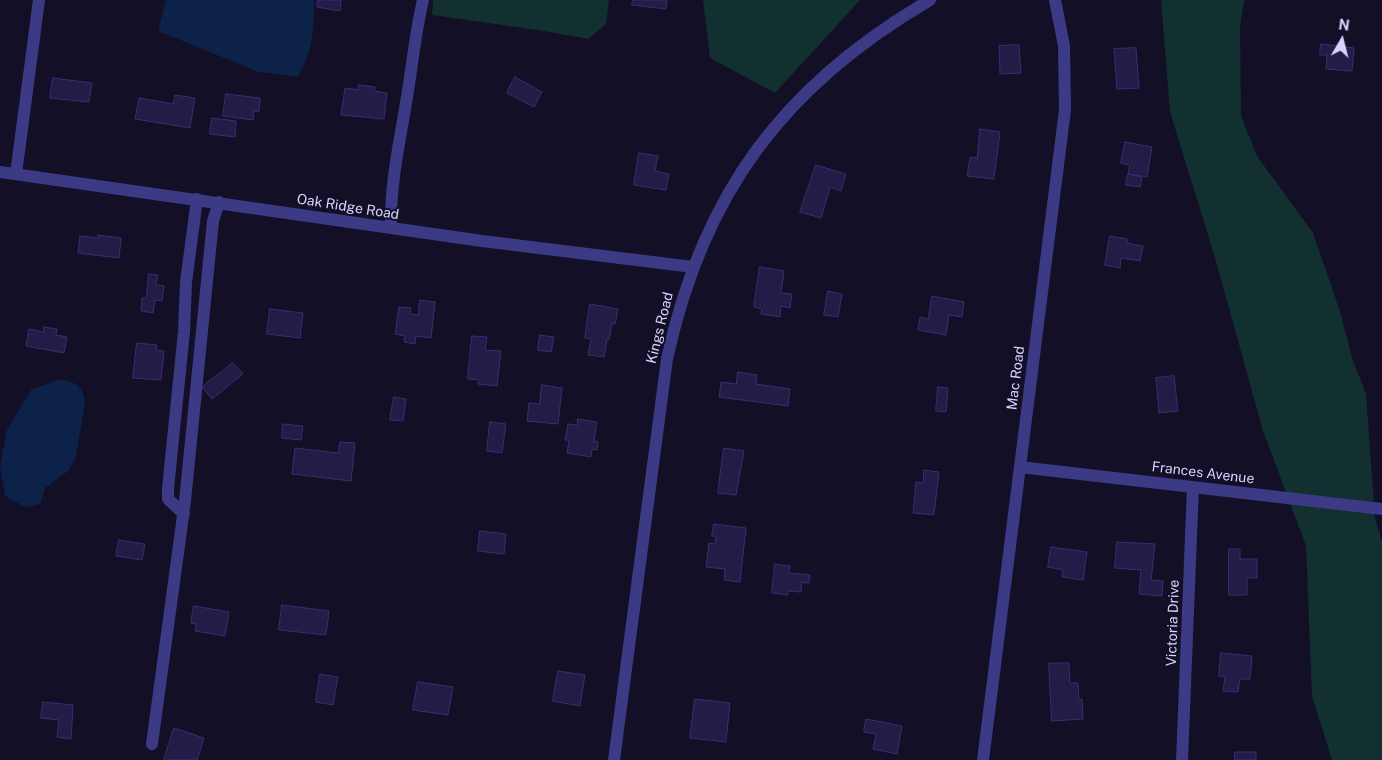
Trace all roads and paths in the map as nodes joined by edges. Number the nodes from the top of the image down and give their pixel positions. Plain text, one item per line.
1 (38, 0) edge
2 (423, 0) edge
3 (930, 0) edge
4 (1055, 0) edge
5 (0, 172) edge
6 (16, 174) junction
7 (197, 199) junction
8 (219, 202) junction
9 (391, 228) junction
10 (693, 267) junction
11 (1020, 467) junction
12 (1193, 487) junction
13 (1382, 509) edge
14 (184, 514) junction
15 (152, 744) dead end
16 (614, 760) edge
17 (982, 760) edge
18 (1182, 760) edge

1 - 6 street
2 - 9 street
3 - 10 street, Kings Road
4 - 11 street, Mac Road
5 - 6 street, Oak Ridge Road
6 - 7 street, Oak Ridge Road
7 - 8 street, Oak Ridge Road
7 - 14 street
8 - 9 street, Oak Ridge Road
8 - 14 street
9 - 10 street, Oak Ridge Road
10 - 16 street, Kings Road
11 - 12 street, Frances Avenue
11 - 17 street, Mac Road
12 - 13 street, Frances Avenue
12 - 18 street, Victoria Drive
14 - 15 street

